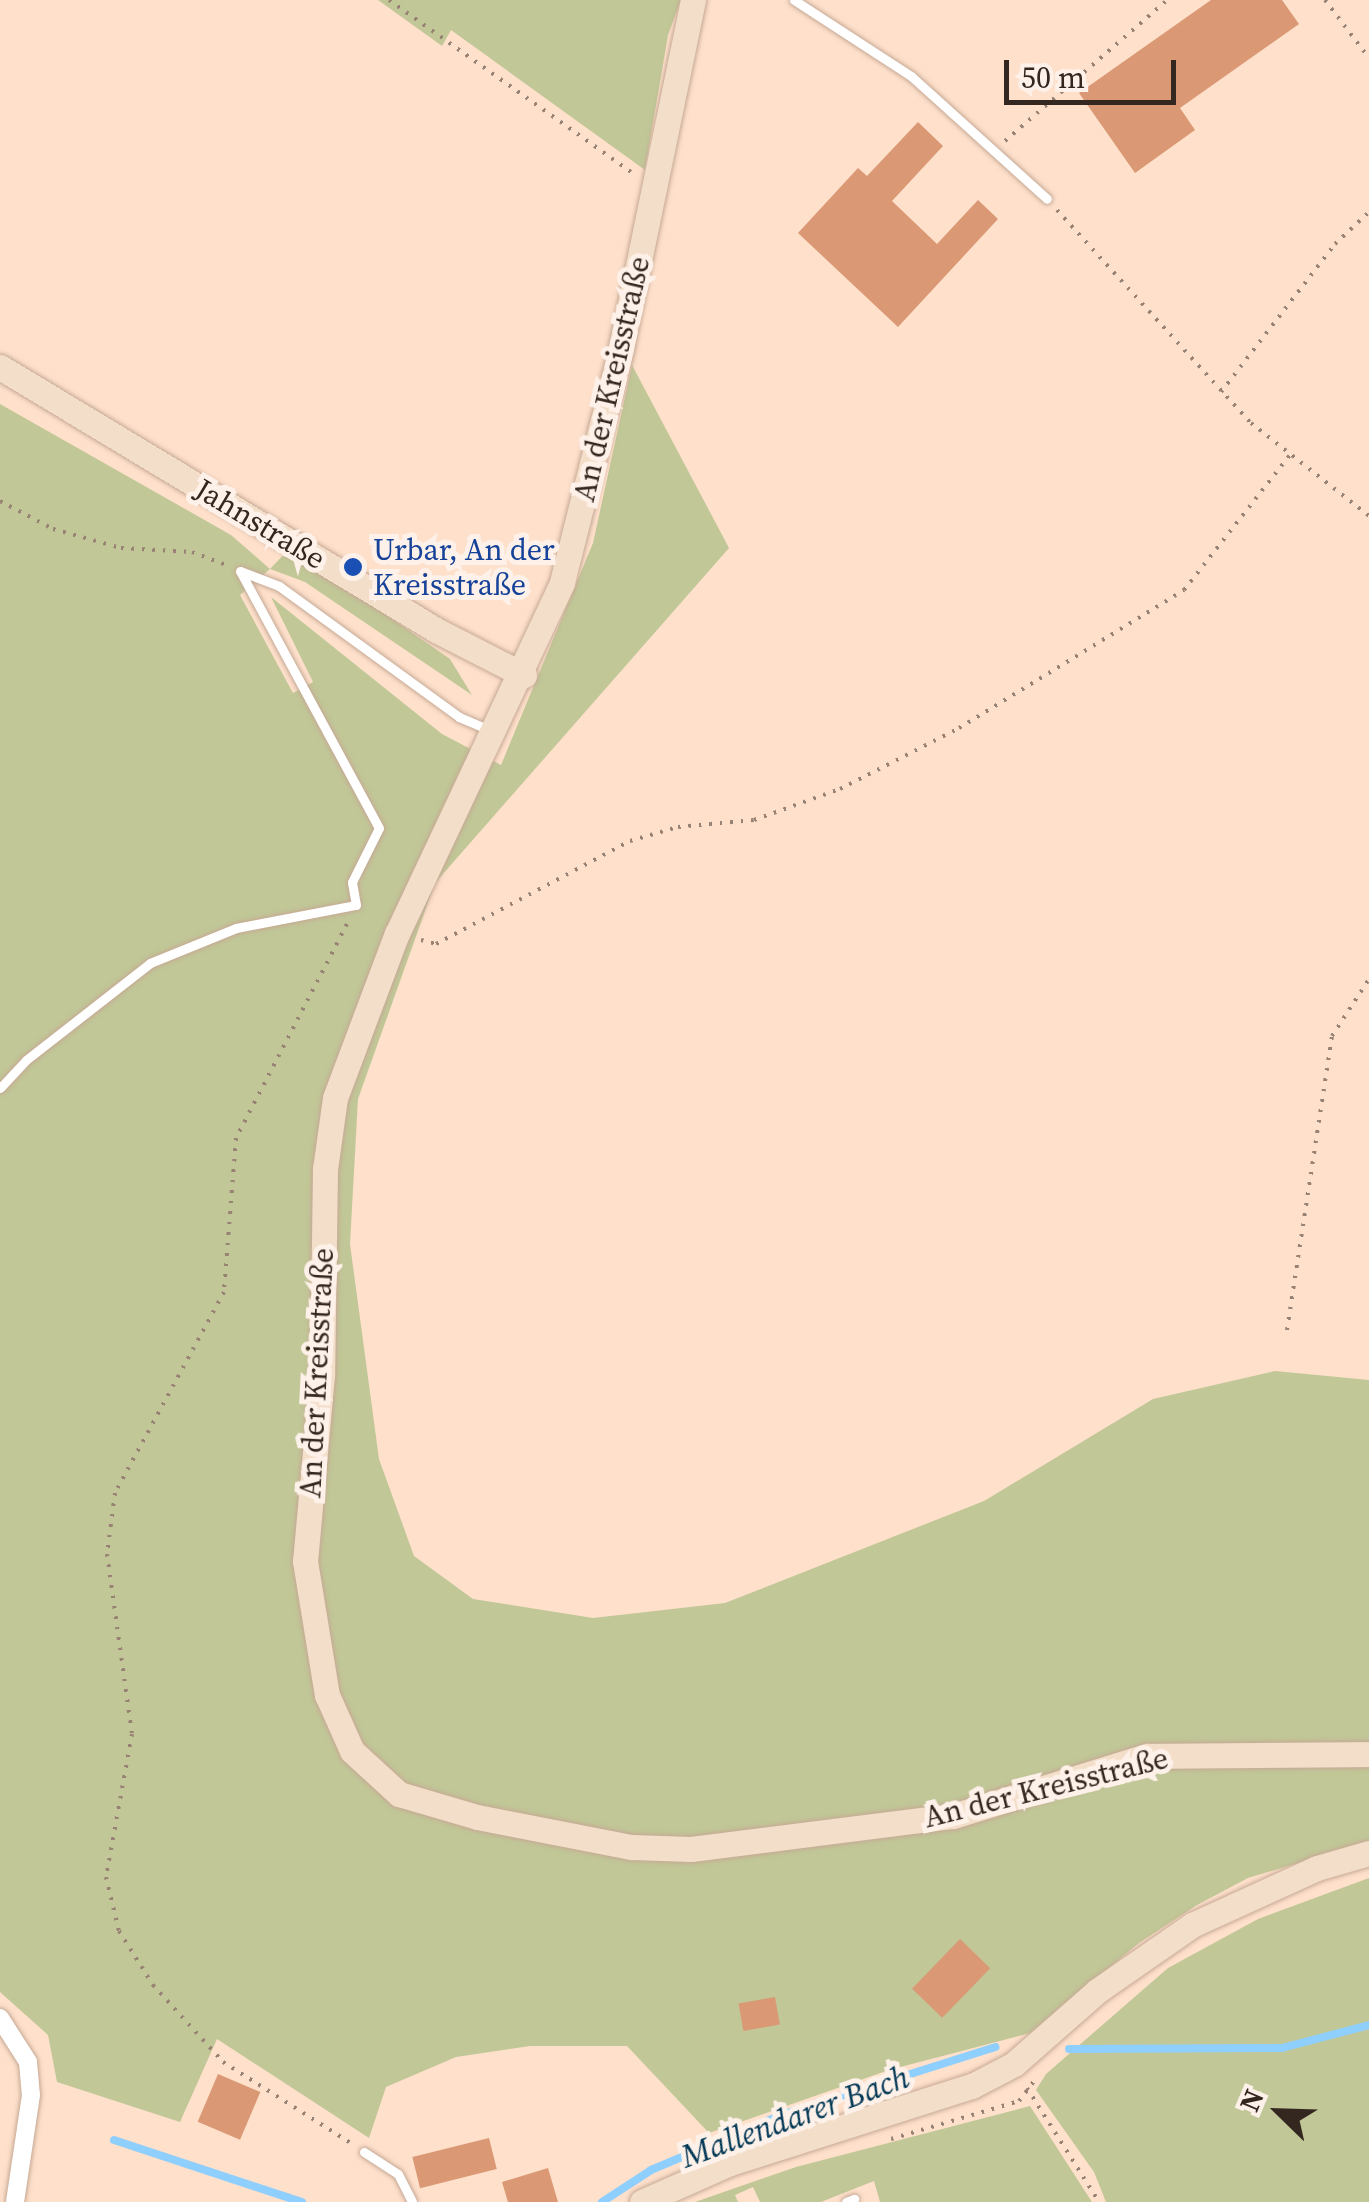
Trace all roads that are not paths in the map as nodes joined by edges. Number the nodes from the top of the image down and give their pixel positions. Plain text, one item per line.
1 (693, 0) edge
2 (794, 0) edge
3 (1047, 198) road end
4 (0, 367) edge
5 (524, 675) junction
6 (496, 733) junction
7 (0, 1088) edge
8 (1369, 1754) edge
9 (1369, 1853) edge
10 (0, 2018) edge
11 (364, 2152) road end
12 (15, 2202) edge
13 (412, 2202) edge
14 (642, 2202) edge

1 - 5 street, An der Kreisstraße
2 - 3 lane
4 - 5 street, Jahnstraße
5 - 6 street, An der Kreisstraße
6 - 7 lane
6 - 8 street, An der Kreisstraße
9 - 14 street
10 - 12 street
11 - 13 lane

